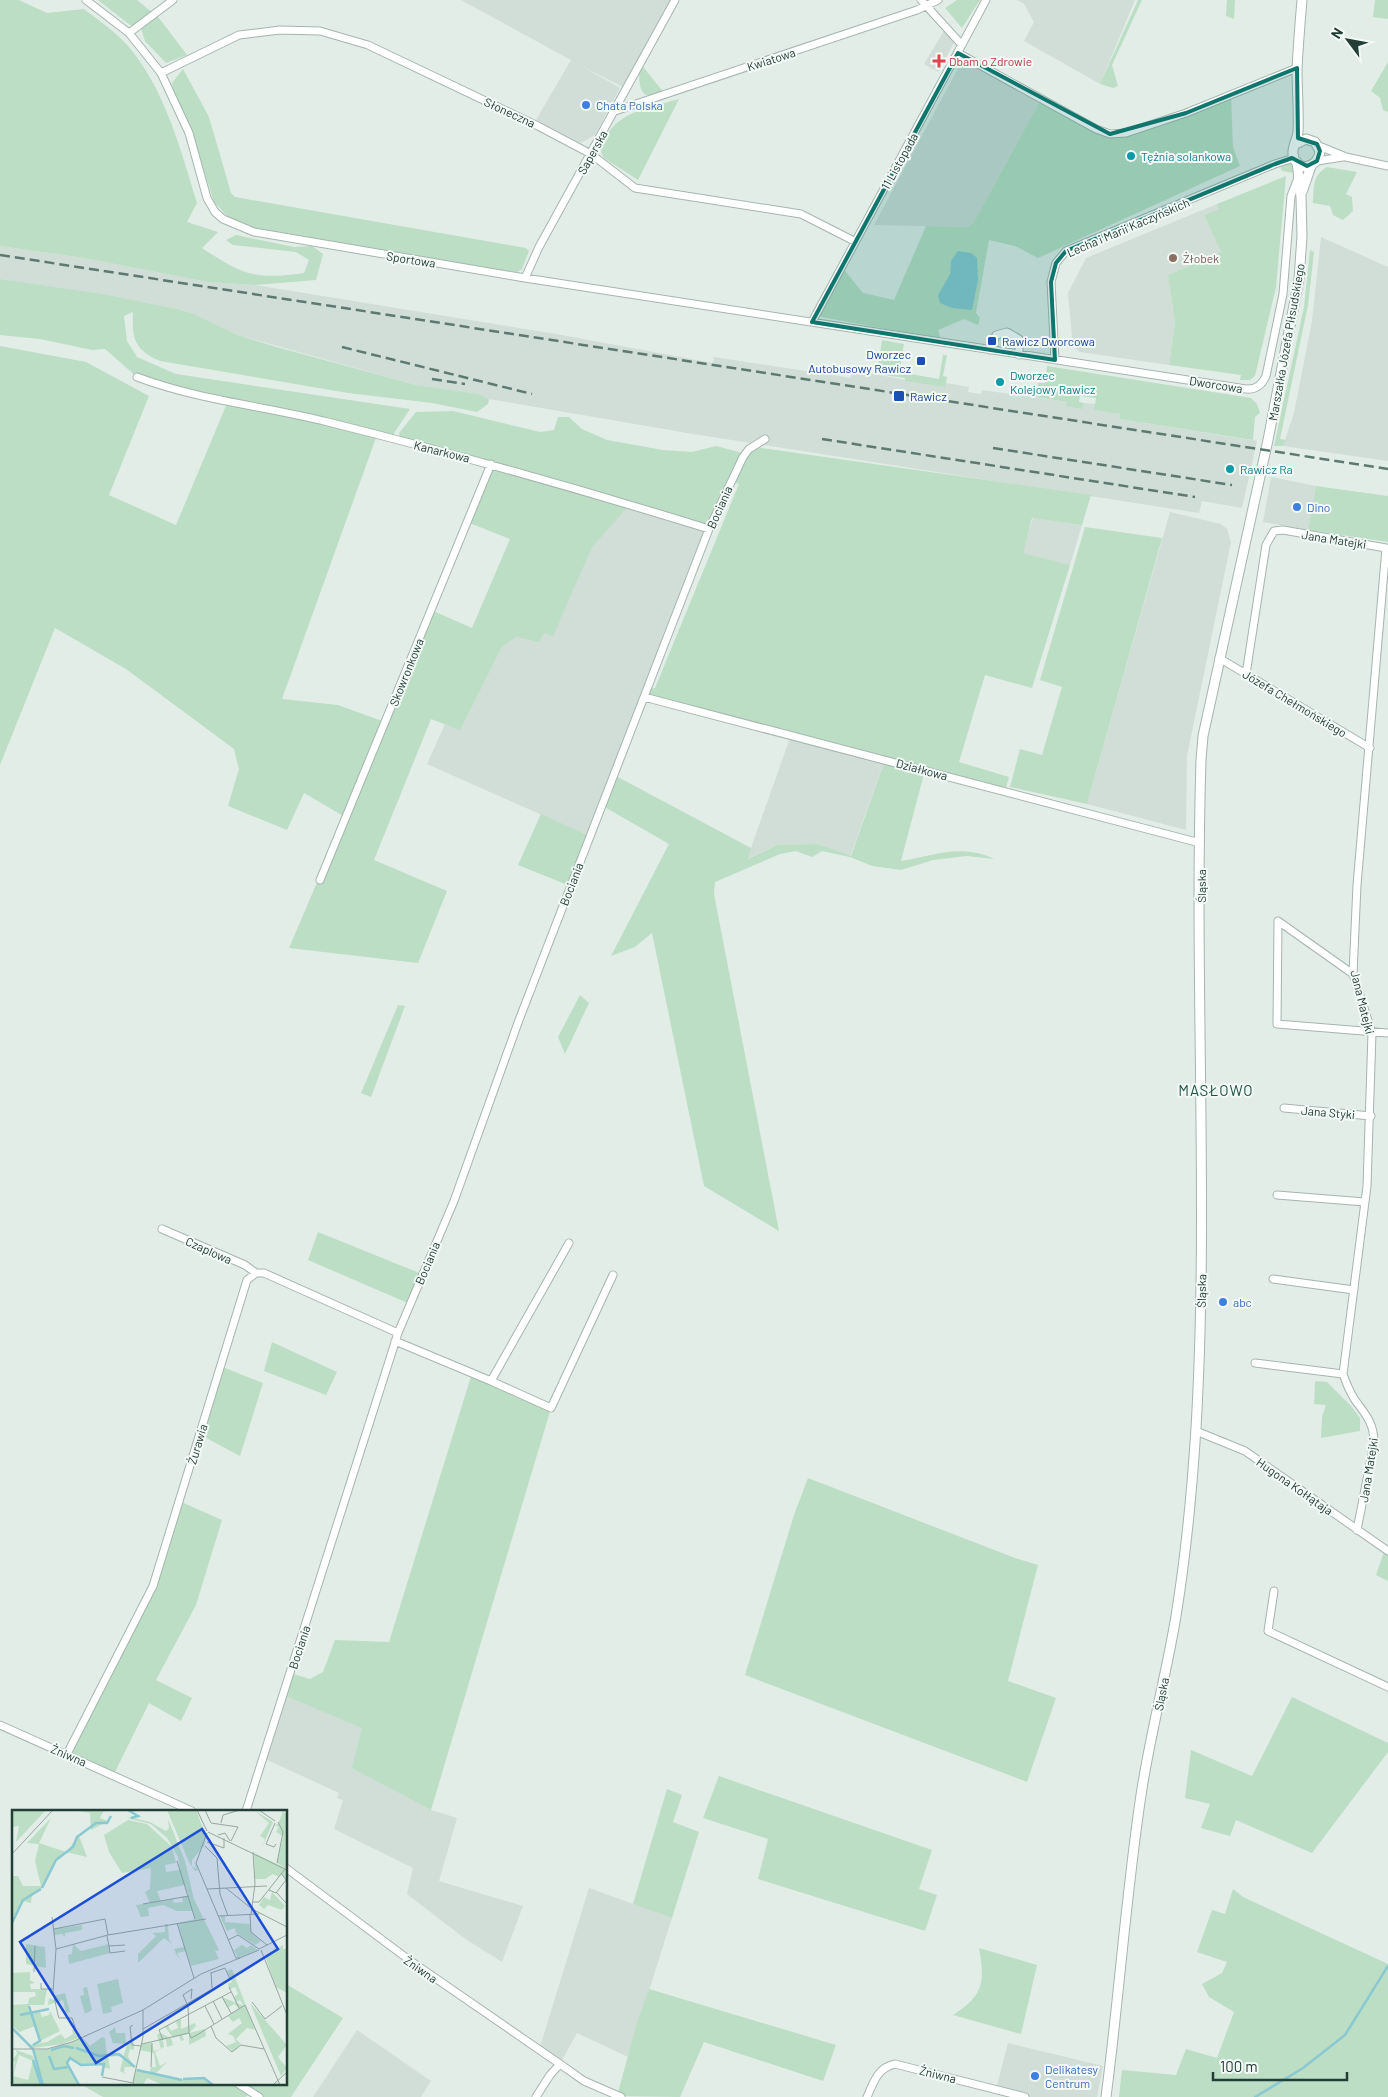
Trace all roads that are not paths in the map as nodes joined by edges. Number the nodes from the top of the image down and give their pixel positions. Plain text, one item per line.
1 (86, 0) edge
2 (174, 0) edge
3 (675, 0) edge
4 (921, 0) edge
5 (938, 0) edge
6 (986, 0) edge
7 (1302, 0) edge
8 (928, 6) junction
9 (129, 33) junction
10 (962, 45) junction
11 (958, 53) junction
12 (1297, 68) junction
13 (161, 73) junction
14 (1298, 110) junction
15 (614, 111) junction
16 (1310, 139) junction
17 (1296, 144) junction
18 (1319, 146) junction
19 (591, 154) junction
20 (1346, 157) junction
21 (1295, 160) junction
22 (1314, 164) junction
23 (1388, 166) edge
24 (1298, 178) junction
25 (1301, 197) junction
26 (854, 241) junction
27 (525, 278) junction
28 (812, 322) junction
29 (990, 350) junction
30 (1019, 355) junction
31 (1055, 360) junction
32 (137, 377) dead end
33 (765, 439) dead end
34 (491, 464) junction
35 (1257, 485) joint
36 (709, 529) junction
37 (1219, 658) junction
38 (1246, 674) junction
39 (644, 697) junction
40 (1370, 748) junction
41 (1200, 843) junction
42 (320, 880) dead end
43 (1353, 974) junction
44 (1372, 1033) junction
45 (1388, 1033) edge
46 (1284, 1108) dead end
47 (1371, 1116) junction
48 (1277, 1195) dead end
49 (1365, 1202) junction
50 (162, 1229) dead end
51 (569, 1243) dead end
52 (256, 1273) junction
53 (612, 1275) dead end
54 (1273, 1279) dead end
55 (1354, 1290) junction
56 (396, 1337) junction
57 (1255, 1363) dead end
58 (1343, 1374) junction
59 (491, 1381) junction
60 (1196, 1431) junction
61 (1357, 1530) junction
62 (1388, 1551) edge
63 (1274, 1590) dead end
64 (1388, 1687) edge
65 (0, 1725) edge
66 (67, 1754) junction
67 (190, 1810) edge
68 (246, 1810) edge
69 (288, 1869) edge
70 (560, 2064) junction
71 (238, 2084) edge
72 (259, 2097) edge
73 (536, 2097) edge
74 (621, 2097) edge
75 (867, 2097) edge
76 (1025, 2097) edge
77 (1106, 2097) edge

1 - 9 street, Sportowa
2 - 9 street
3 - 15 street, Saperska
4 - 8 street
5 - 8 street, Kwiatowa
6 - 10 street, 11 Listopada
7 - 12 street
8 - 10 street
8 - 15 street, Kwiatowa
9 - 13 street, Sportowa
10 - 11 street, 11 Listopada
11 - 12 street
11 - 26 street, 11 Listopada
12 - 14 street
13 - 19 street, Słoneczna
13 - 27 street, Sportowa
14 - 16 street
14 - 17 street
15 - 19 street, Saperska
16 - 17 street
16 - 18 street
17 - 21 street
18 - 20 street
18 - 22 street
19 - 26 street, Słoneczna
19 - 27 street, Saperska
20 - 22 street
20 - 23 street
21 - 22 street
21 - 24 street, Marszałka Józefa Piłsudskiego
21 - 31 street, Lecha i Marii Kaczyńskich
22 - 25 street, Marszałka Józefa Piłsudskiego
24 - 25 street, Marszałka Józefa Piłsudskiego
24 - 31 street, Dworcowa
25 - 35 street, Marszałka Józefa Piłsudskiego
26 - 28 street, 11 Listopada
27 - 28 street, Sportowa
28 - 29 street, Dworcowa
29 - 30 street, Dworcowa
29 - 30 street
30 - 31 street, Dworcowa
32 - 34 street, Kanarkowa
33 - 36 street, Bociania
34 - 36 street, Kanarkowa
34 - 42 street, Skowronkowa
35 - 37 street, Śląska
36 - 39 street, Bociania
37 - 38 street, Józefa Chełmońskiego
37 - 41 street, Śląska
38 - 40 street, Józefa Chełmońskiego
38 - 40 street, Jana Matejki
39 - 41 street, Działkowa
39 - 56 street, Bociania
40 - 43 street, Jana Matejki
41 - 60 street, Śląska
43 - 44 street, Jana Matejki
43 - 44 street
44 - 45 street
44 - 47 street, Jana Matejki
46 - 47 street, Jana Styki
47 - 49 street, Jana Matejki
48 - 49 street
49 - 55 street, Jana Matejki
50 - 52 street, Czaplowa
51 - 59 street
52 - 56 street
52 - 66 street, Żurawia
53 - 59 street
54 - 55 street
55 - 58 street, Jana Matejki
56 - 59 street
56 - 68 street, Bociania
57 - 58 street
58 - 61 street, Jana Matejki
60 - 61 street, Hugona Kołłątaja
60 - 77 street, Śląska
61 - 62 street, Hugona Kołłątaja
63 - 64 street
65 - 66 street, Żniwna
66 - 67 street, Żniwna
69 - 70 street, Żniwna
70 - 73 street
70 - 74 street, Żniwna
71 - 72 street
75 - 76 street, Żniwna

